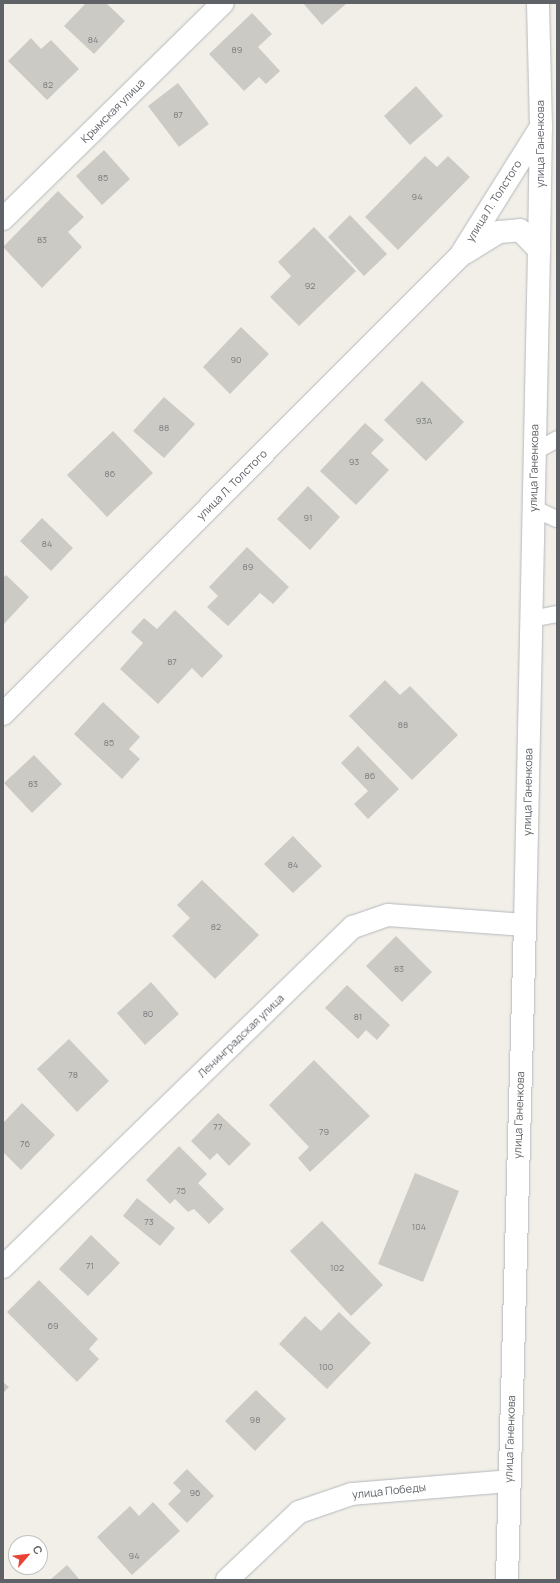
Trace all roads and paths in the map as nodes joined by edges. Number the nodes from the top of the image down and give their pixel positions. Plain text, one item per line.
1 (223, 3) edge
2 (538, 3) edge
3 (541, 127) junction
4 (3, 219) edge
5 (539, 250) junction
6 (460, 256) junction
7 (557, 439) edge
8 (534, 452) junction
9 (533, 508) junction
10 (557, 519) edge
11 (557, 614) edge
12 (531, 620) junction
13 (3, 714) edge
14 (525, 925) junction
15 (3, 1267) edge
16 (509, 1481) junction
17 (227, 1580) edge
18 (506, 1580) edge

1 - 4 street, Крымская улица
2 - 3 street, улица Ганенкова
3 - 5 street, улица Ганенкова
3 - 6 street, улица Л. Толстого
5 - 6 street, улица Л. Толстого
5 - 8 street, улица Ганенкова
6 - 13 street, улица Л. Толстого
7 - 8 lane
8 - 9 street, улица Ганенкова
9 - 10 lane
9 - 12 street, улица Ганенкова
11 - 12 lane
12 - 14 street, улица Ганенкова
14 - 15 street, Ленинградская улица
14 - 16 street, улица Ганенкова
16 - 17 street, улица Победы
16 - 18 street, улица Ганенкова

